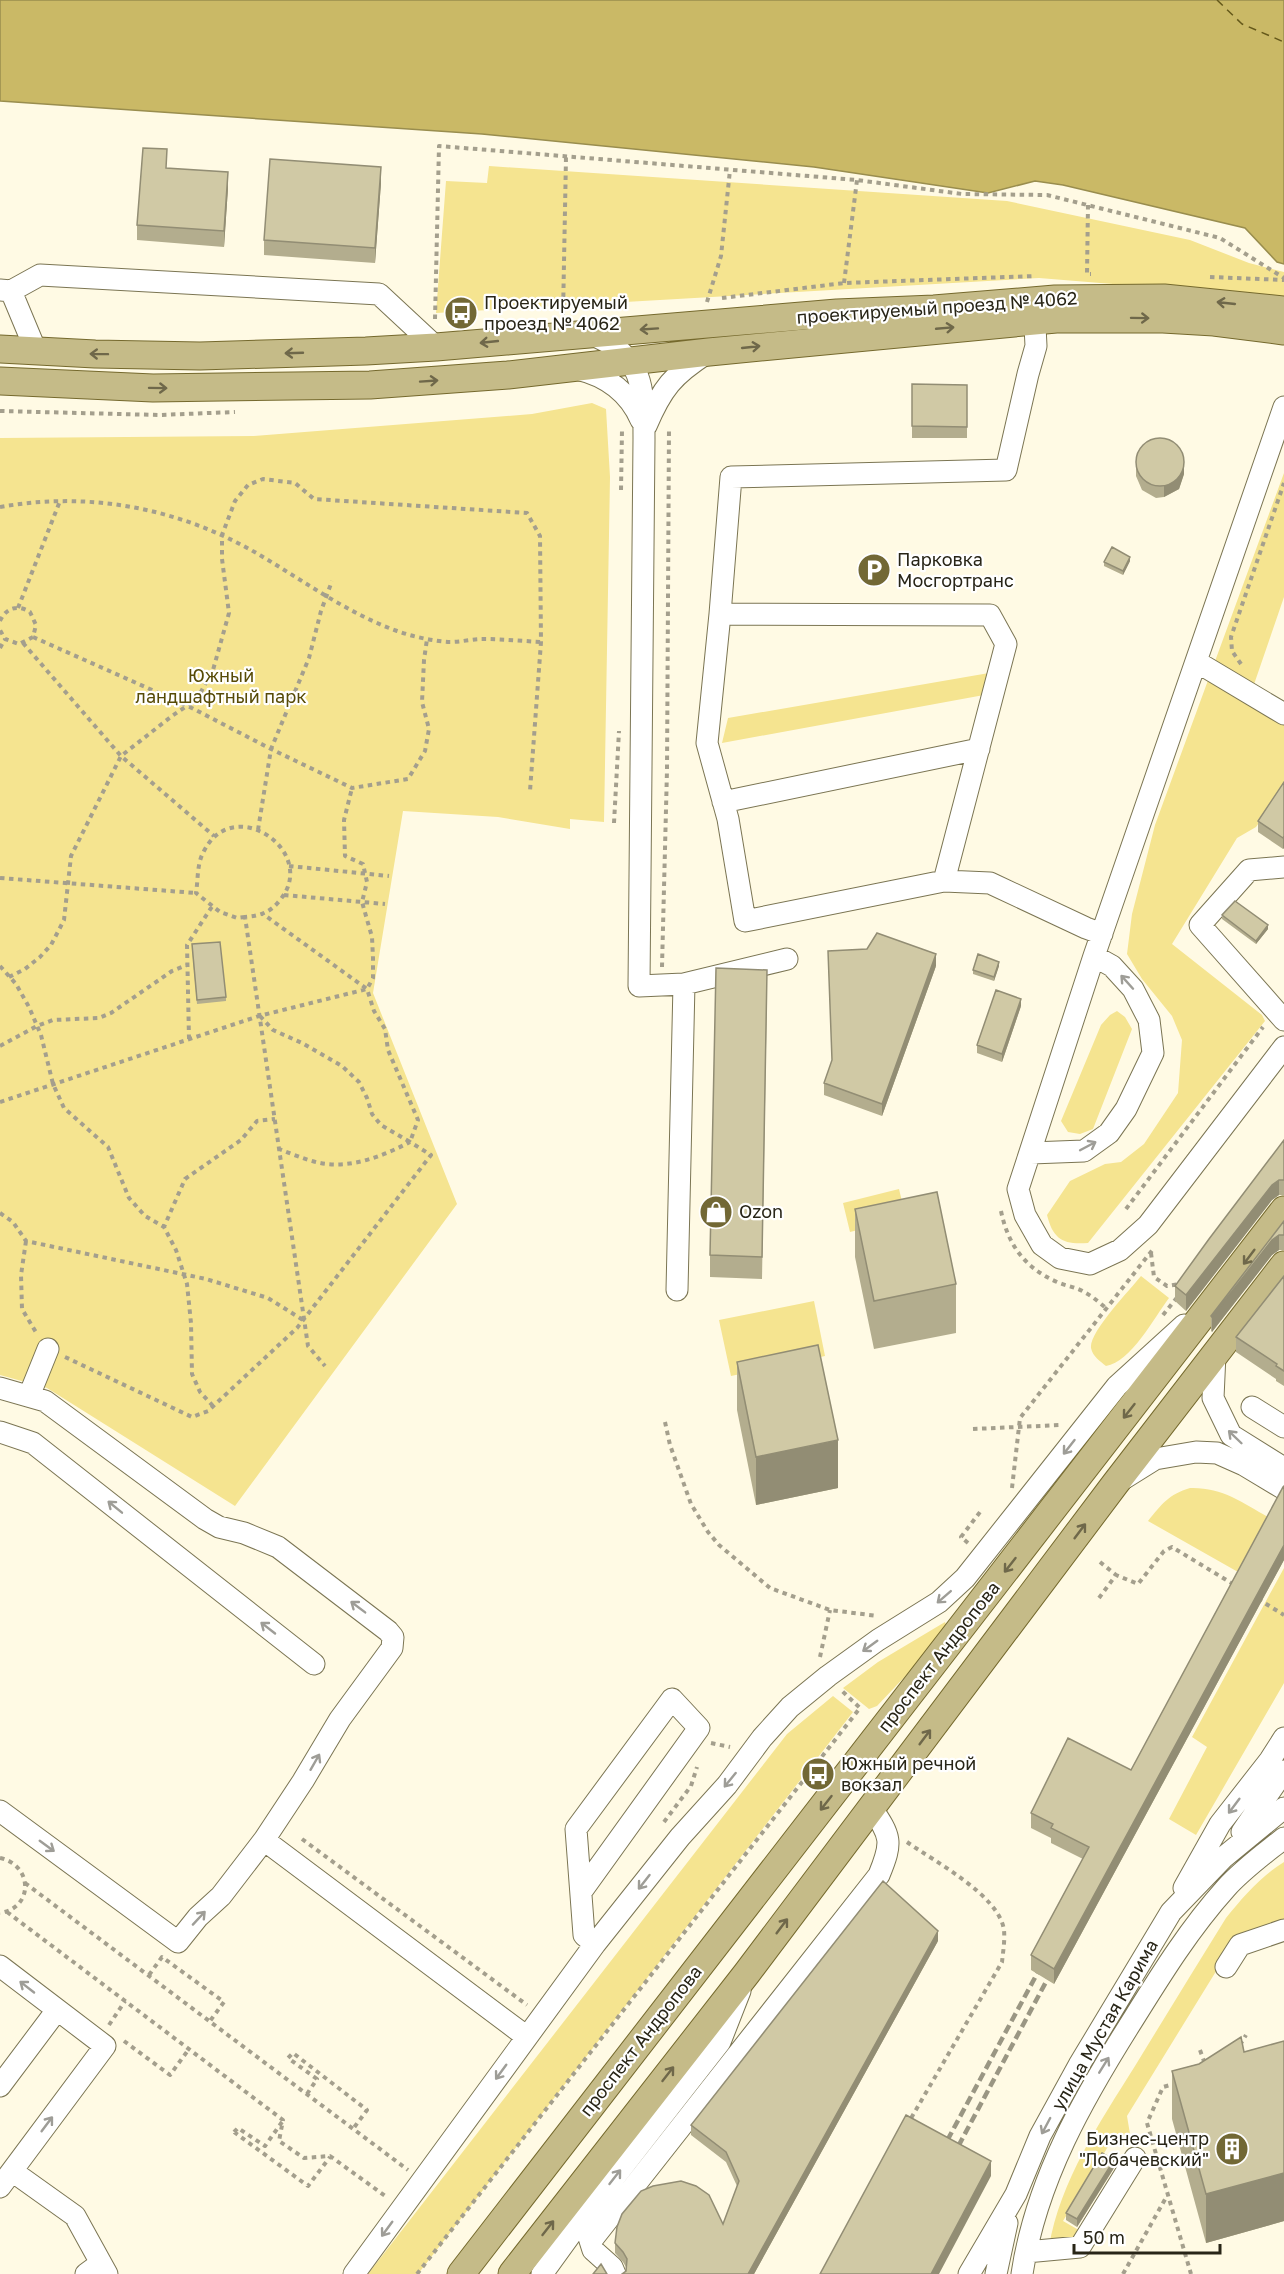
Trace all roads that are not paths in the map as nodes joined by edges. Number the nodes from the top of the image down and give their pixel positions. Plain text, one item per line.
1 (5, 290) edge
2 (1036, 299) junction
3 (1284, 310) edge
4 (1284, 331) edge
5 (589, 334) junction
6 (436, 347) junction
7 (0, 349) edge
8 (36, 351) junction
9 (709, 352) junction
10 (630, 360) junction
11 (573, 368) junction
12 (0, 381) edge
13 (1284, 407) edge
14 (644, 429) junction
15 (720, 614) junction
16 (1197, 662) junction
17 (1284, 714) edge
18 (979, 749) junction
19 (723, 802) junction
20 (1284, 867) edge
21 (944, 881) junction
22 (1102, 934) junction
23 (1094, 956) junction
24 (787, 959) dead end
25 (684, 984) junction
26 (1280, 1015) edge
27 (1284, 1047) edge
28 (1031, 1154) junction
29 (1284, 1210) edge
30 (1284, 1265) edge
31 (1226, 1286) junction
32 (677, 1290) dead end
33 (48, 1349) road end
34 (1215, 1354) junction
35 (0, 1388) edge
36 (29, 1396) junction
37 (1252, 1407) dead end
38 (1284, 1426) edge
39 (0, 1432) edge
40 (1284, 1468) edge
41 (1115, 1484) junction
42 (1284, 1489) edge
43 (314, 1664) dead end
44 (1284, 1738) edge
45 (1277, 1765) edge
46 (1279, 1803) edge
47 (871, 1807) junction
48 (0, 1811) edge
49 (1284, 1838) edge
50 (264, 1840) junction
51 (1224, 1857) junction
52 (580, 1892) junction
53 (1172, 1912) junction
54 (1284, 1930) edge
55 (595, 1944) junction
56 (1181, 1944) junction
57 (0, 1966) edge
58 (1226, 1967) dead end
59 (747, 1973) junction
60 (57, 2010) junction
61 (527, 2037) junction
62 (0, 2086) edge
63 (1135, 2158) dead end
64 (6, 2179) edge
65 (1016, 2194) junction
66 (581, 2220) junction
67 (591, 2241) junction
68 (1026, 2252) junction
69 (98, 2270) edge
70 (354, 2274) edge
71 (461, 2274) edge
72 (512, 2274) edge
73 (542, 2274) edge
74 (615, 2274) edge
75 (969, 2274) edge
76 (996, 2274) edge
77 (1022, 2274) edge

1 - 6 street
1 - 8 street
3 -> 2 main road, проектируемый проезд № 4062
2 -> 4 main road, проектируемый проезд № 4062
2 -> 5 main road, проектируемый проезд № 4062
9 -> 2 main road, проектируемый проезд № 4062
2 - 15 street
5 -> 6 main road, проектируемый проезд № 4062
5 - 10 street
6 -> 8 main road, проектируемый проезд № 4062
7 - 8 main road, проектируемый проезд № 4062
9 - 10 main road, проектируемый проезд № 4062
9 - 14 street
10 - 11 main road, проектируемый проезд № 4062
10 - 14 street
12 -> 11 main road, проектируемый проезд № 4062
11 - 14 street
13 - 16 street
14 - 25 street
15 - 18 street
15 - 19 street
16 - 17 street
16 - 22 street
18 - 19 street
18 - 21 street
19 - 21 street
20 - 26 street
21 - 22 street
22 - 23 street
23 - 28 street
28 -> 23 street
24 - 25 street
25 - 32 street
27 - 28 street
29 -> 31 main road, проспект Андропова
30 - 34 main road, проспект Андропова
31 -> 55 street
31 -> 71 main road, проспект Андропова
33 - 36 street
40 -> 34 street
34 - 41 main road, проспект Андропова
35 - 36 street
50 -> 36 street
37 - 38 street
43 -> 39 street
41 - 42 street
47 -> 41 main road, проспект Андропова
44 - 45 street
45 - 46 street
45 -> 53 street
46 - 51 street
59 -> 47 main road, проспект Андропова
47 - 67 street
48 -> 50 street
49 - 56 street, улица Мустая Карима
50 - 61 street
51 - 53 street, улица Мустая Карима
51 - 56 street
52 - 52 street
52 - 55 street
53 -> 65 street, улица Мустая Карима
54 - 58 street
55 - 61 street
68 -> 56 street, улица Мустая Карима
60 -> 57 street
66 -> 59 street
72 -> 59 main road, проспект Андропова
60 - 62 street
64 -> 60 street
61 -> 70 street
63 - 68 street
64 - 69 street
65 - 75 street, улица Мустая Карима
65 - 76 street
66 - 67 street
66 - 73 street
67 - 74 street
68 - 77 street, улица Мустая Карима

